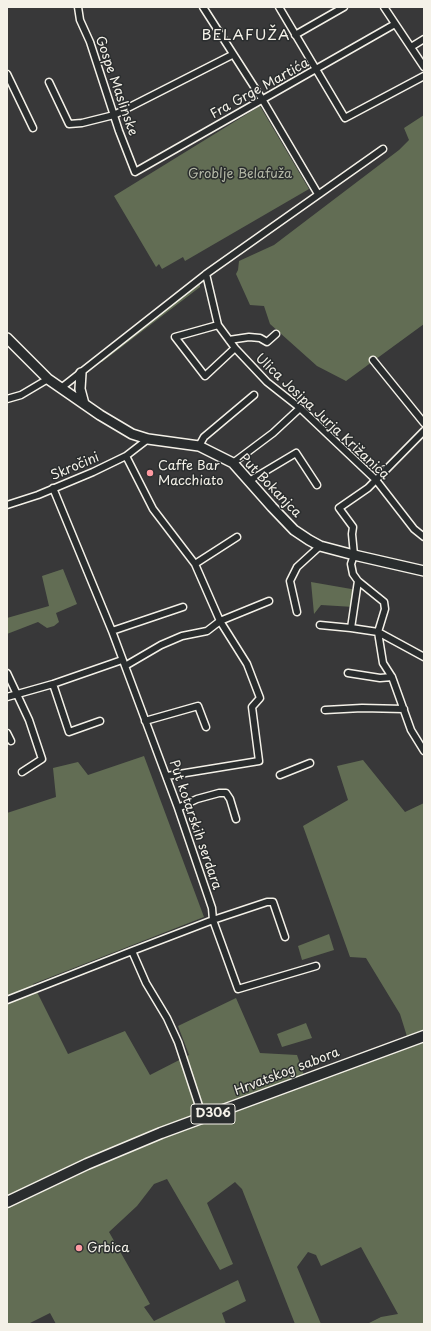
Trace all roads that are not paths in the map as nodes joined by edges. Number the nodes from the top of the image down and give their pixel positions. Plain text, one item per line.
1 (78, 7) edge
2 (203, 7) edge
3 (279, 7) edge
4 (344, 7) edge
5 (384, 7) edge
6 (395, 24) junction
7 (295, 35) junction
8 (424, 40) edge
9 (411, 47) junction
10 (232, 55) junction
11 (424, 67) edge
12 (316, 70) junction
13 (7, 74) edge
14 (424, 76) edge
15 (49, 82) dead end
16 (262, 99) junction
17 (114, 115) junction
18 (33, 128) dead end
19 (384, 149) dead end
20 (135, 172) joint
21 (318, 194) junction
22 (206, 274) junction
23 (218, 325) junction
24 (276, 334) dead end
25 (7, 338) edge
26 (229, 340) junction
27 (235, 348) junction
28 (373, 360) dead end
29 (81, 373) junction
30 (48, 379) junction
31 (61, 388) junction
32 (254, 395) dead end
33 (7, 398) edge
34 (84, 404) junction
35 (300, 408) junction
36 (424, 423) edge
37 (424, 431) edge
38 (148, 439) junction
39 (199, 446) junction
40 (126, 456) junction
41 (233, 463) junction
42 (376, 480) junction
43 (249, 481) junction
44 (318, 485) dead end
45 (53, 488) junction
46 (7, 504) edge
47 (237, 537) dead end
48 (424, 537) edge
49 (320, 546) junction
50 (354, 555) junction
51 (195, 564) junction
52 (424, 571) edge
53 (358, 581) junction
54 (270, 601) dead end
55 (183, 607) dead end
56 (296, 612) dead end
57 (220, 621) junction
58 (320, 625) dead end
59 (351, 628) junction
60 (112, 631) junction
61 (378, 632) junction
62 (424, 657) edge
63 (122, 660) junction
64 (125, 666) junction
65 (7, 673) edge
66 (348, 673) dead end
67 (392, 677) junction
68 (52, 684) junction
69 (17, 694) junction
70 (7, 697) edge
71 (404, 709) junction
72 (325, 710) dead end
73 (100, 721) dead end
74 (145, 721) junction
75 (206, 727) dead end
76 (7, 733) edge
77 (10, 741) dead end
78 (424, 751) edge
79 (310, 763) dead end
80 (22, 772) dead end
81 (280, 775) dead end
82 (166, 776) junction
83 (178, 808) junction
84 (236, 819) dead end
85 (213, 920) junction
86 (285, 937) dead end
87 (132, 950) junction
88 (316, 966) dead end
89 (7, 1000) edge
90 (424, 1036) edge
91 (203, 1118) junction
92 (7, 1202) edge

1 - 17 street, Gospe Maslinske
2 - 10 street
3 - 7 street
4 - 7 street
5 - 6 street
6 - 9 street
6 - 12 street, Fra Grge Martića
7 - 12 street
8 - 9 street
9 - 11 street
10 - 16 street
10 - 17 street
12 - 14 street
12 - 16 street, Fra Grge Martića
13 - 18 street
15 - 17 street
16 - 20 street, Fra Grge Martića
16 - 21 street
17 - 20 street, Gospe Maslinske
19 - 21 street
21 - 22 street
22 - 23 street, Ulica Josipa Jurja Križanića
22 - 29 street
23 - 26 street, Ulica Josipa Jurja Križanića
23 - 27 street
24 - 26 street
25 - 30 main road, Put Bokanjca
26 - 27 street, Ulica Josipa Jurja Križanića
27 - 35 street, Ulica Josipa Jurja Križanića
28 - 36 street
29 - 31 street
29 - 34 main road
30 - 31 main road, Put Bokanjca
30 - 33 street
31 - 34 main road, Put Bokanjca
32 - 39 street
34 - 38 main road, Put Bokanjca
35 - 41 street
35 - 42 street, Ulica Josipa Jurja Križanića
37 - 42 street
38 - 39 main road, Put Bokanjca
38 - 40 street, Skročini
39 - 41 main road, Put Bokanjca
40 - 45 street, Skročini
40 - 51 street
41 - 43 main road, Put Bokanjca
42 - 48 street, Ulica Josipa Jurja Križanića
42 - 50 street
43 - 44 street
43 - 49 main road, Put Bokanjca
45 - 46 street, Skročini
45 - 60 street, Put kotarskih serdara
47 - 51 street
49 - 50 main road, Put Bokanjca
49 - 56 street
50 - 52 main road, Put Bokanjca
50 - 53 street
51 - 57 street
53 - 59 street
53 - 61 street
54 - 57 street
55 - 60 street
57 - 64 street
57 - 82 street
58 - 59 street
59 - 61 street
60 - 63 street, Put kotarskih serdara
61 - 62 street
61 - 67 street
63 - 64 street, Put kotarskih serdara
63 - 68 street
64 - 74 street, Put kotarskih serdara
65 - 69 street
66 - 67 street
67 - 71 street
68 - 69 street
68 - 73 street
69 - 70 street
69 - 80 street
71 - 72 street
71 - 78 street
74 - 75 street
74 - 82 street, Put kotarskih serdara
76 - 77 street
79 - 81 street
82 - 83 street, Put kotarskih serdara
83 - 84 street
83 - 85 street, Put kotarskih serdara
85 - 86 street
85 - 87 street
85 - 88 street, Put kotarskih serdara
87 - 89 street
87 - 91 street
90 - 91 main road, Hrvatskog sabora / D306
91 - 92 main road, Hrvatskog sabora / D306

